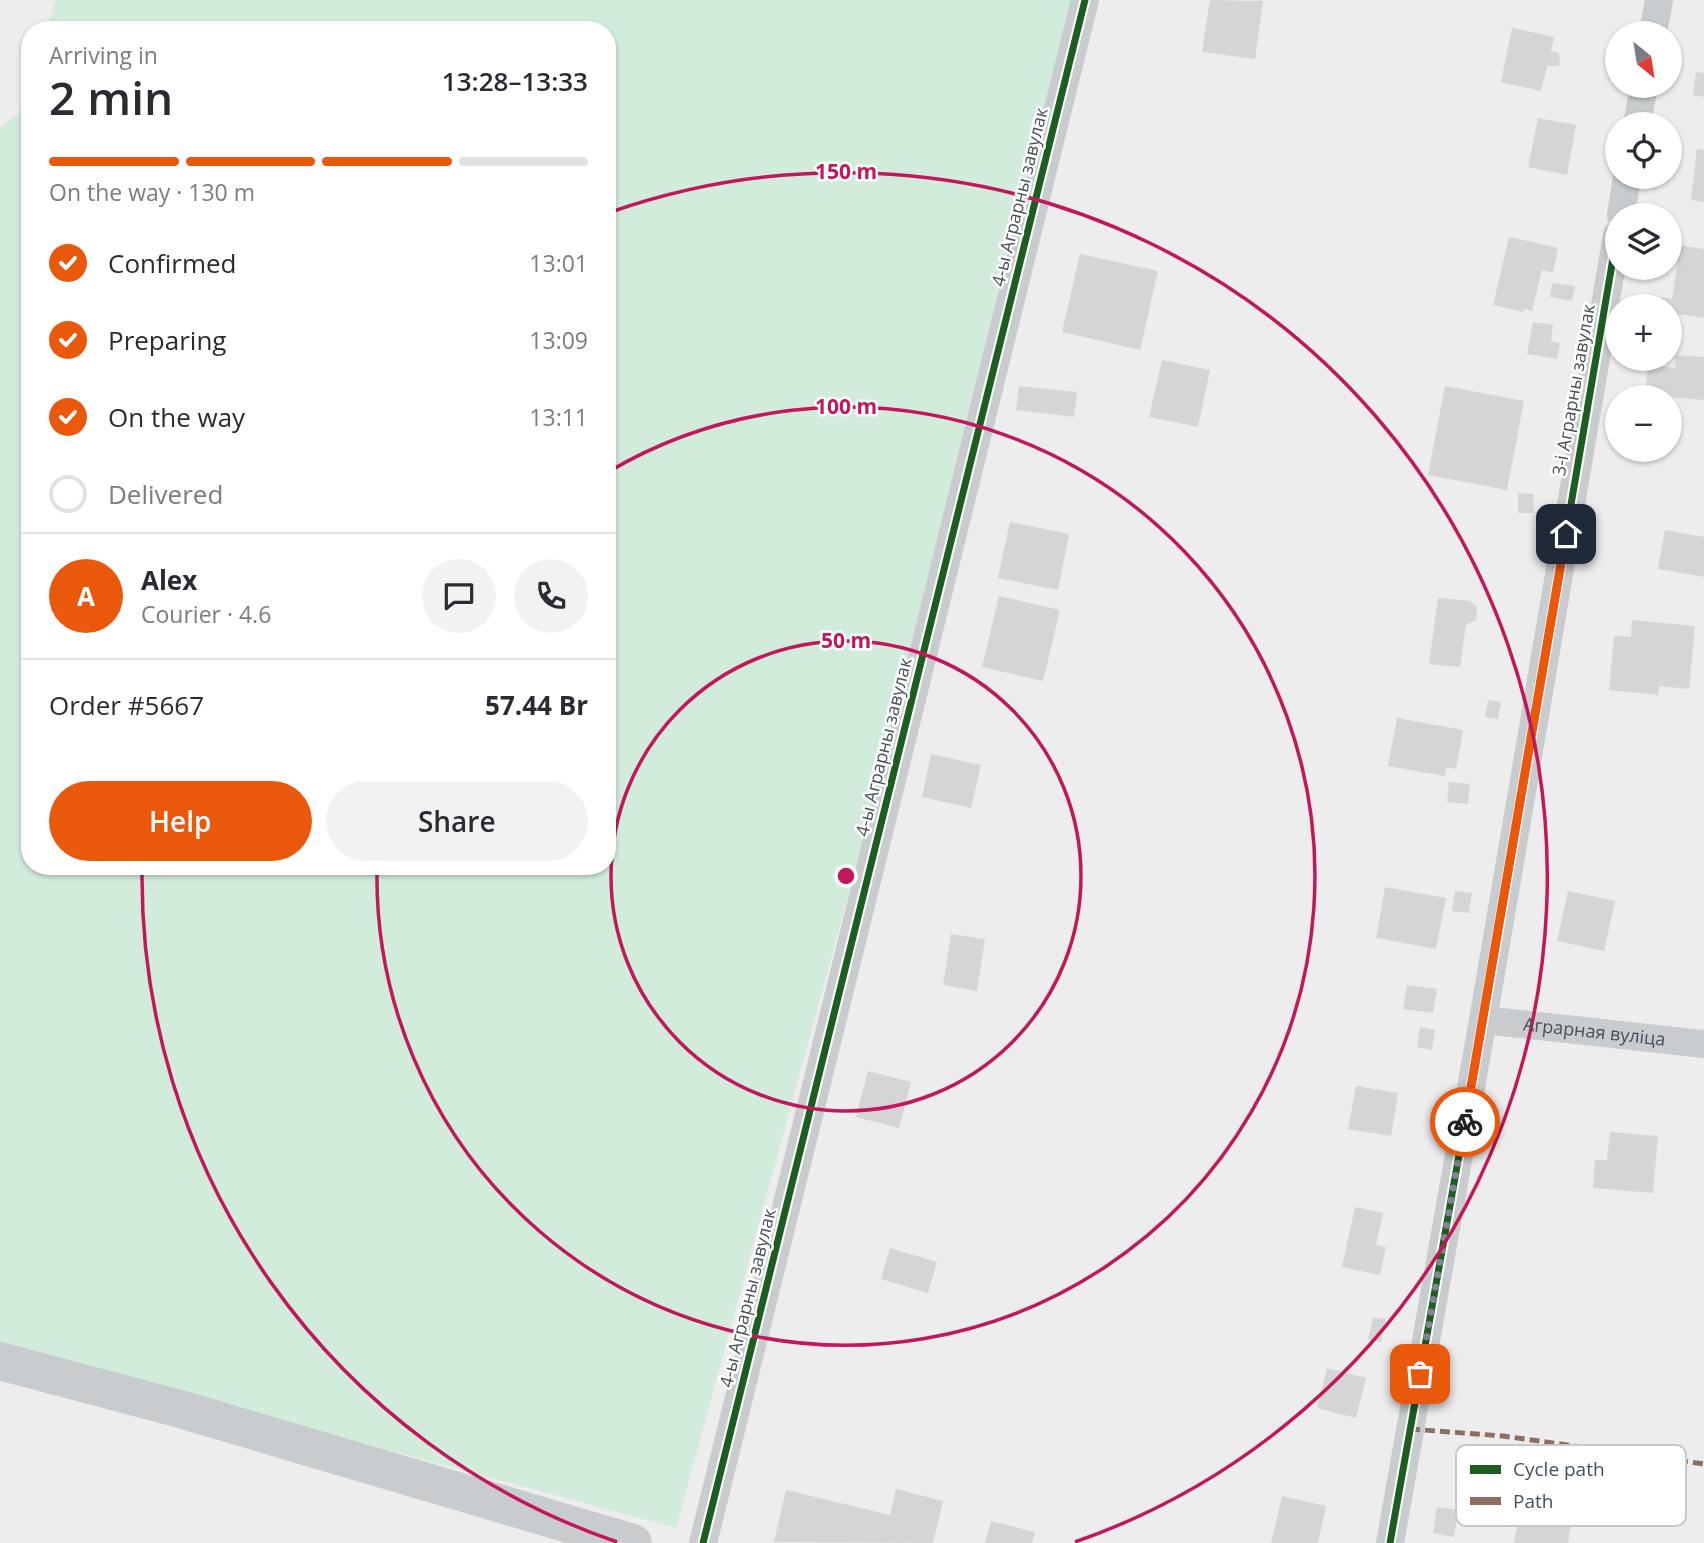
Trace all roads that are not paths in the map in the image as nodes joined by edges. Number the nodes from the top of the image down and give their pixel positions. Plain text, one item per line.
1 (1085, 0) edge
2 (1659, 0) edge
3 (1655, 21) edge
4 (1609, 280) edge
5 (1483, 1020) junction
6 (1704, 1044) edge
7 (0, 1361) edge
8 (633, 1543) edge
9 (703, 1543) edge
10 (1391, 1543) edge

1 - 9 street, 4-ы Аграрны завулак
2 - 3 street
4 - 5 street, 3-і Аграрны завулак
5 - 6 street, Аграрная вуліца
5 - 10 street, 3-і Аграрны завулак
7 - 8 main road

